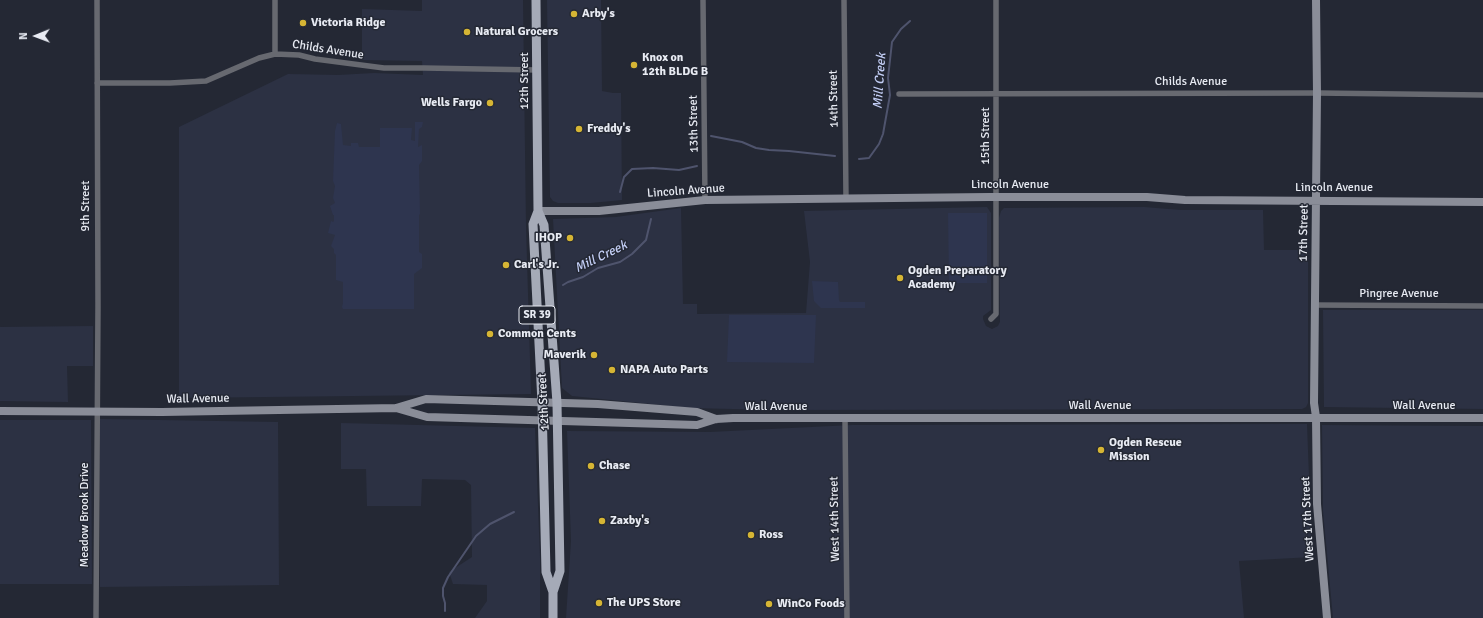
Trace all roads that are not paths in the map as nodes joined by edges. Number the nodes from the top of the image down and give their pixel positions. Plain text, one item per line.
1 (97, 0) edge
2 (275, 0) edge
3 (536, 0) edge
4 (703, 0) edge
5 (844, 0) edge
6 (996, 0) edge
7 (1316, 0) edge
8 (275, 54) junction
9 (537, 70) junction
10 (97, 83) junction
11 (1317, 93) junction
12 (899, 94) dead end
13 (997, 94) junction
14 (1483, 95) edge
15 (996, 197) junction
16 (846, 198) junction
17 (705, 200) junction
18 (1316, 200) junction
19 (1483, 202) edge
20 (538, 211) junction
21 (1314, 305) junction
22 (1483, 306) edge
23 (991, 319) dead end
24 (542, 403) junction
25 (557, 403) junction
26 (396, 408) junction
27 (0, 411) edge
28 (97, 411) junction
29 (1316, 417) junction
30 (1483, 418) edge
31 (716, 419) junction
32 (845, 419) junction
33 (542, 420) junction
34 (557, 420) junction
35 (553, 592) junction
36 (96, 618) edge
37 (553, 618) edge
38 (847, 618) edge
39 (1327, 618) edge

1 - 10 street, 9th Street
2 - 8 street
3 - 9 main road, 12th Street / SR 39
4 - 17 street, 13th Street
5 - 16 street, 14th Street
6 - 13 street, 15th Street
7 - 11 main road, 17th Street
8 - 9 street, Childs Avenue
8 - 10 street, Childs Avenue
9 - 20 main road, 12th Street / SR 39
10 - 28 street, 9th Street
11 - 13 street, Childs Avenue
11 - 14 street, Childs Avenue
11 - 18 main road, 17th Street
12 - 13 street, Childs Avenue
13 - 15 street, 15th Street
15 - 16 main road, Lincoln Avenue
15 - 18 main road, Lincoln Avenue
15 - 23 street, 15th Street
16 - 17 main road, Lincoln Avenue
17 - 20 main road, Lincoln Avenue
18 - 19 main road, Lincoln Avenue
18 - 21 main road, 17th Street
20 - 24 main road, 12th Street / SR 39
20 - 25 main road, 12th Street / SR 39
21 - 22 street, Pingree Avenue
21 - 29 main road, 17th Street
24 - 25 main road, Wall Avenue
24 - 26 main road, Wall Avenue
24 - 33 main road, 12th Street / SR 39
25 - 31 main road, Wall Avenue
25 - 34 main road, 12th Street / SR 39
26 - 28 main road, Wall Avenue
26 - 33 main road, Wall Avenue
27 - 28 main road, Wall Avenue
28 - 36 street, Meadow Brook Drive
29 - 30 main road, Wall Avenue
29 - 32 main road, Wall Avenue
29 - 39 main road, West 17th Street
31 - 32 main road, Wall Avenue
31 - 34 main road, Wall Avenue
32 - 38 street, West 14th Street
33 - 34 main road, Wall Avenue
33 - 35 main road, 12th Street / SR 39
34 - 35 main road, 12th Street / SR 39
35 - 37 main road, 12th Street / SR 39

